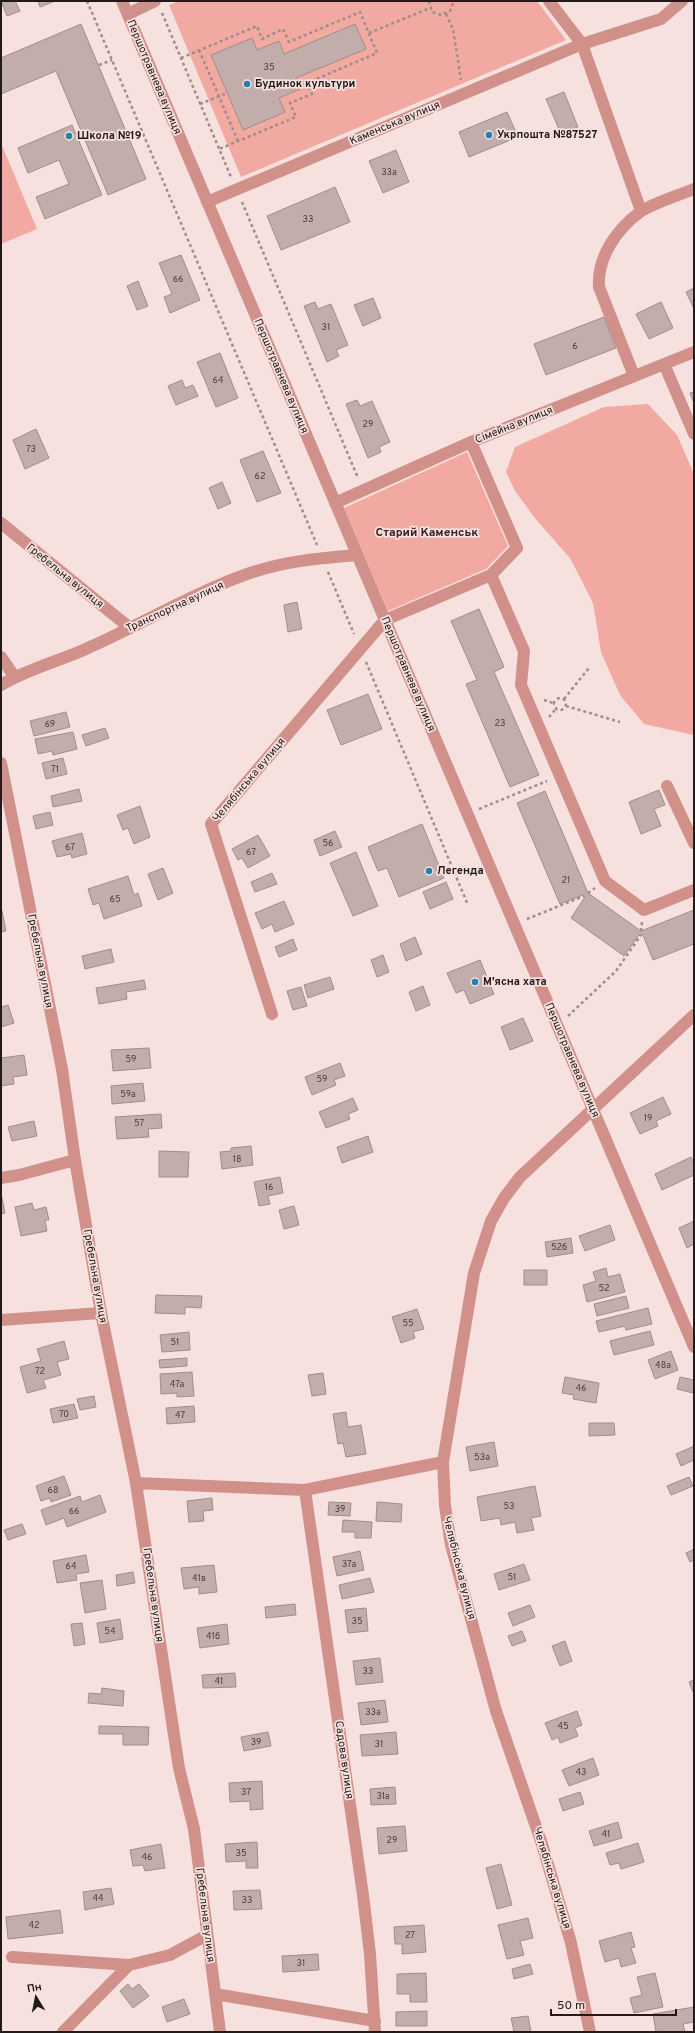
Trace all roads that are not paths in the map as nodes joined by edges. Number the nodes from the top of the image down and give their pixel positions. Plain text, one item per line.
1 (122, 1) edge
2 (549, 1) edge
3 (682, 1) edge
4 (157, 5) edge
5 (128, 14) junction
6 (582, 44) junction
7 (692, 193) edge
8 (207, 202) junction
9 (641, 211) junction
10 (694, 352) edge
11 (664, 364) junction
12 (634, 376) junction
13 (694, 434) edge
14 (471, 442) junction
15 (335, 503) junction
16 (1, 523) edge
17 (357, 555) junction
18 (491, 575) junction
19 (385, 620) junction
20 (130, 628) junction
21 (1, 657) edge
22 (14, 676) junction
23 (1, 685) edge
24 (1, 763) edge
25 (667, 786) dead end
26 (694, 843) edge
27 (694, 890) edge
28 (272, 1014) dead end
29 (694, 1015) edge
30 (593, 1109) junction
31 (75, 1160) junction
32 (1, 1178) edge
33 (101, 1313) junction
34 (1, 1320) edge
35 (694, 1346) edge
36 (443, 1462) junction
37 (136, 1483) junction
38 (305, 1490) junction
39 (208, 1936) junction
40 (12, 1957) dead end
41 (129, 1964) junction
42 (215, 1994) junction
43 (375, 2026) edge
44 (62, 2032) edge
45 (220, 2032) edge
46 (590, 2032) edge

1 - 5 street, Першотравнева вулиця
2 - 6 street
3 - 6 street, Каменська вулиця
4 - 5 street
5 - 8 street, Першотравнева вулиця
6 - 8 street, Каменська вулиця
6 - 9 street
7 - 9 street
8 - 15 street, Першотравнева вулиця
9 - 12 street
10 - 11 street, Сімейна вулиця
11 - 12 street, Сімейна вулиця
11 - 13 street
12 - 14 street, Сімейна вулиця
14 - 15 street, Сімейна вулиця
14 - 18 street
15 - 17 street, Першотравнева вулиця
16 - 20 street, Гребельна вулиця
17 - 19 street, Першотравнева вулиця
17 - 20 street, Транспортна вулиця
18 - 19 street
18 - 27 street
19 - 28 street, Челябінська вулиця
19 - 30 street, Першотравнева вулиця
20 - 22 street, Транспортна вулиця
21 - 22 street
22 - 23 street, Транспортна вулиця
24 - 31 street, Гребельна вулиця
25 - 26 street
29 - 30 street, Челябінська вулиця
30 - 35 street, Першотравнева вулиця
30 - 36 street, Челябінська вулиця
31 - 32 street
31 - 33 street, Гребельна вулиця
33 - 34 street
33 - 37 street, Гребельна вулиця
36 - 38 street
36 - 46 street, Челябінська вулиця
37 - 38 street
37 - 39 street, Гребельна вулиця
38 - 43 street, Садова вулиця
39 - 41 street
39 - 42 street, Гребельна вулиця
40 - 41 street
41 - 44 street
42 - 43 street
42 - 45 street, Гребельна вулиця

